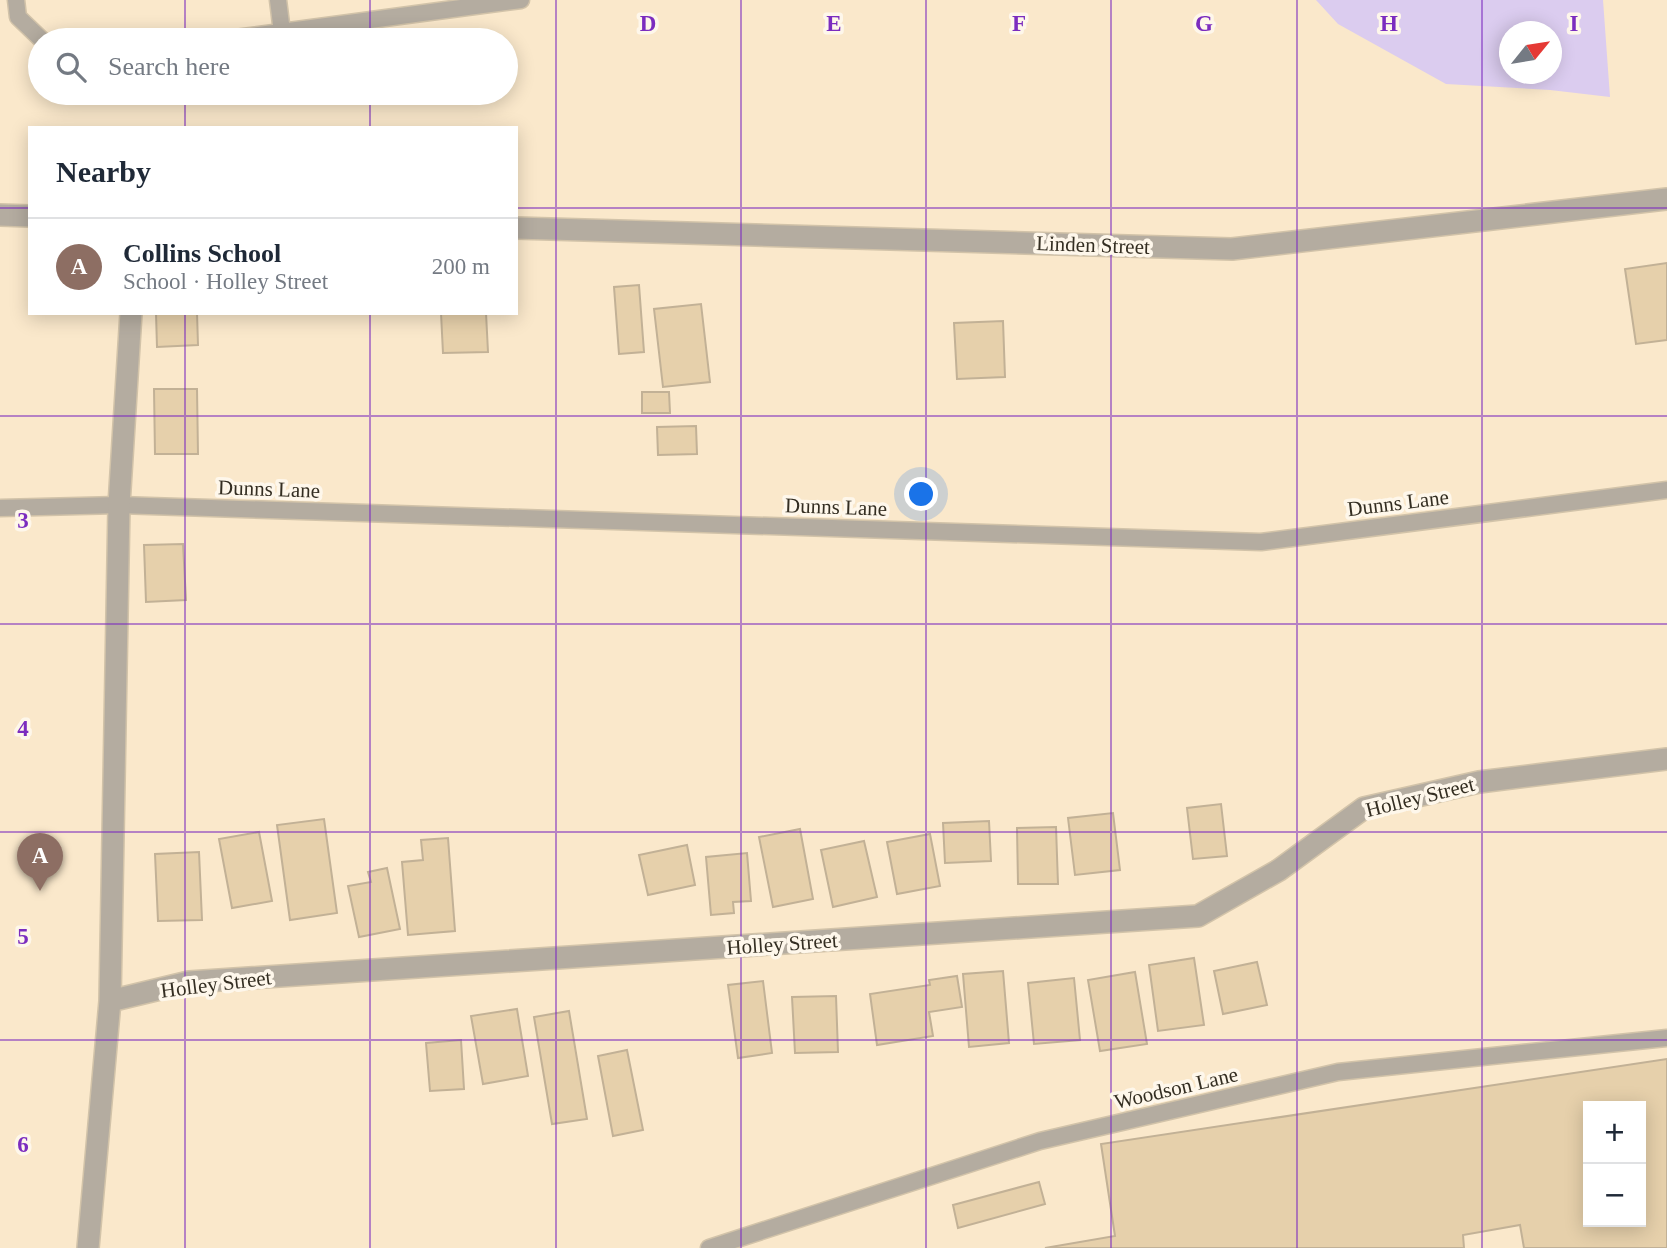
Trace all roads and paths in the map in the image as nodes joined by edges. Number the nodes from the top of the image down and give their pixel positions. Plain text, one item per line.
1 (16, 0) edge
2 (278, 0) edge
3 (521, 0) edge
4 (29, 28) edge
5 (282, 28) edge
6 (312, 28) edge
7 (1667, 199) edge
8 (0, 215) edge
9 (28, 216) edge
10 (518, 228) edge
11 (131, 315) edge
12 (1667, 490) edge
13 (119, 505) junction
14 (0, 508) edge
15 (1667, 759) edge
16 (110, 1001) junction
17 (1667, 1038) edge
18 (88, 1248) edge
19 (709, 1248) edge

1 - 4 lane
2 - 5 lane
3 - 6 lane
7 - 10 street, Linden Street
8 - 9 street
11 - 13 street
12 - 13 lane, Dunns Lane
13 - 14 lane, Dunns Lane
13 - 16 street
15 - 16 street, Holley Street
16 - 18 street
17 - 19 lane, Woodson Lane

